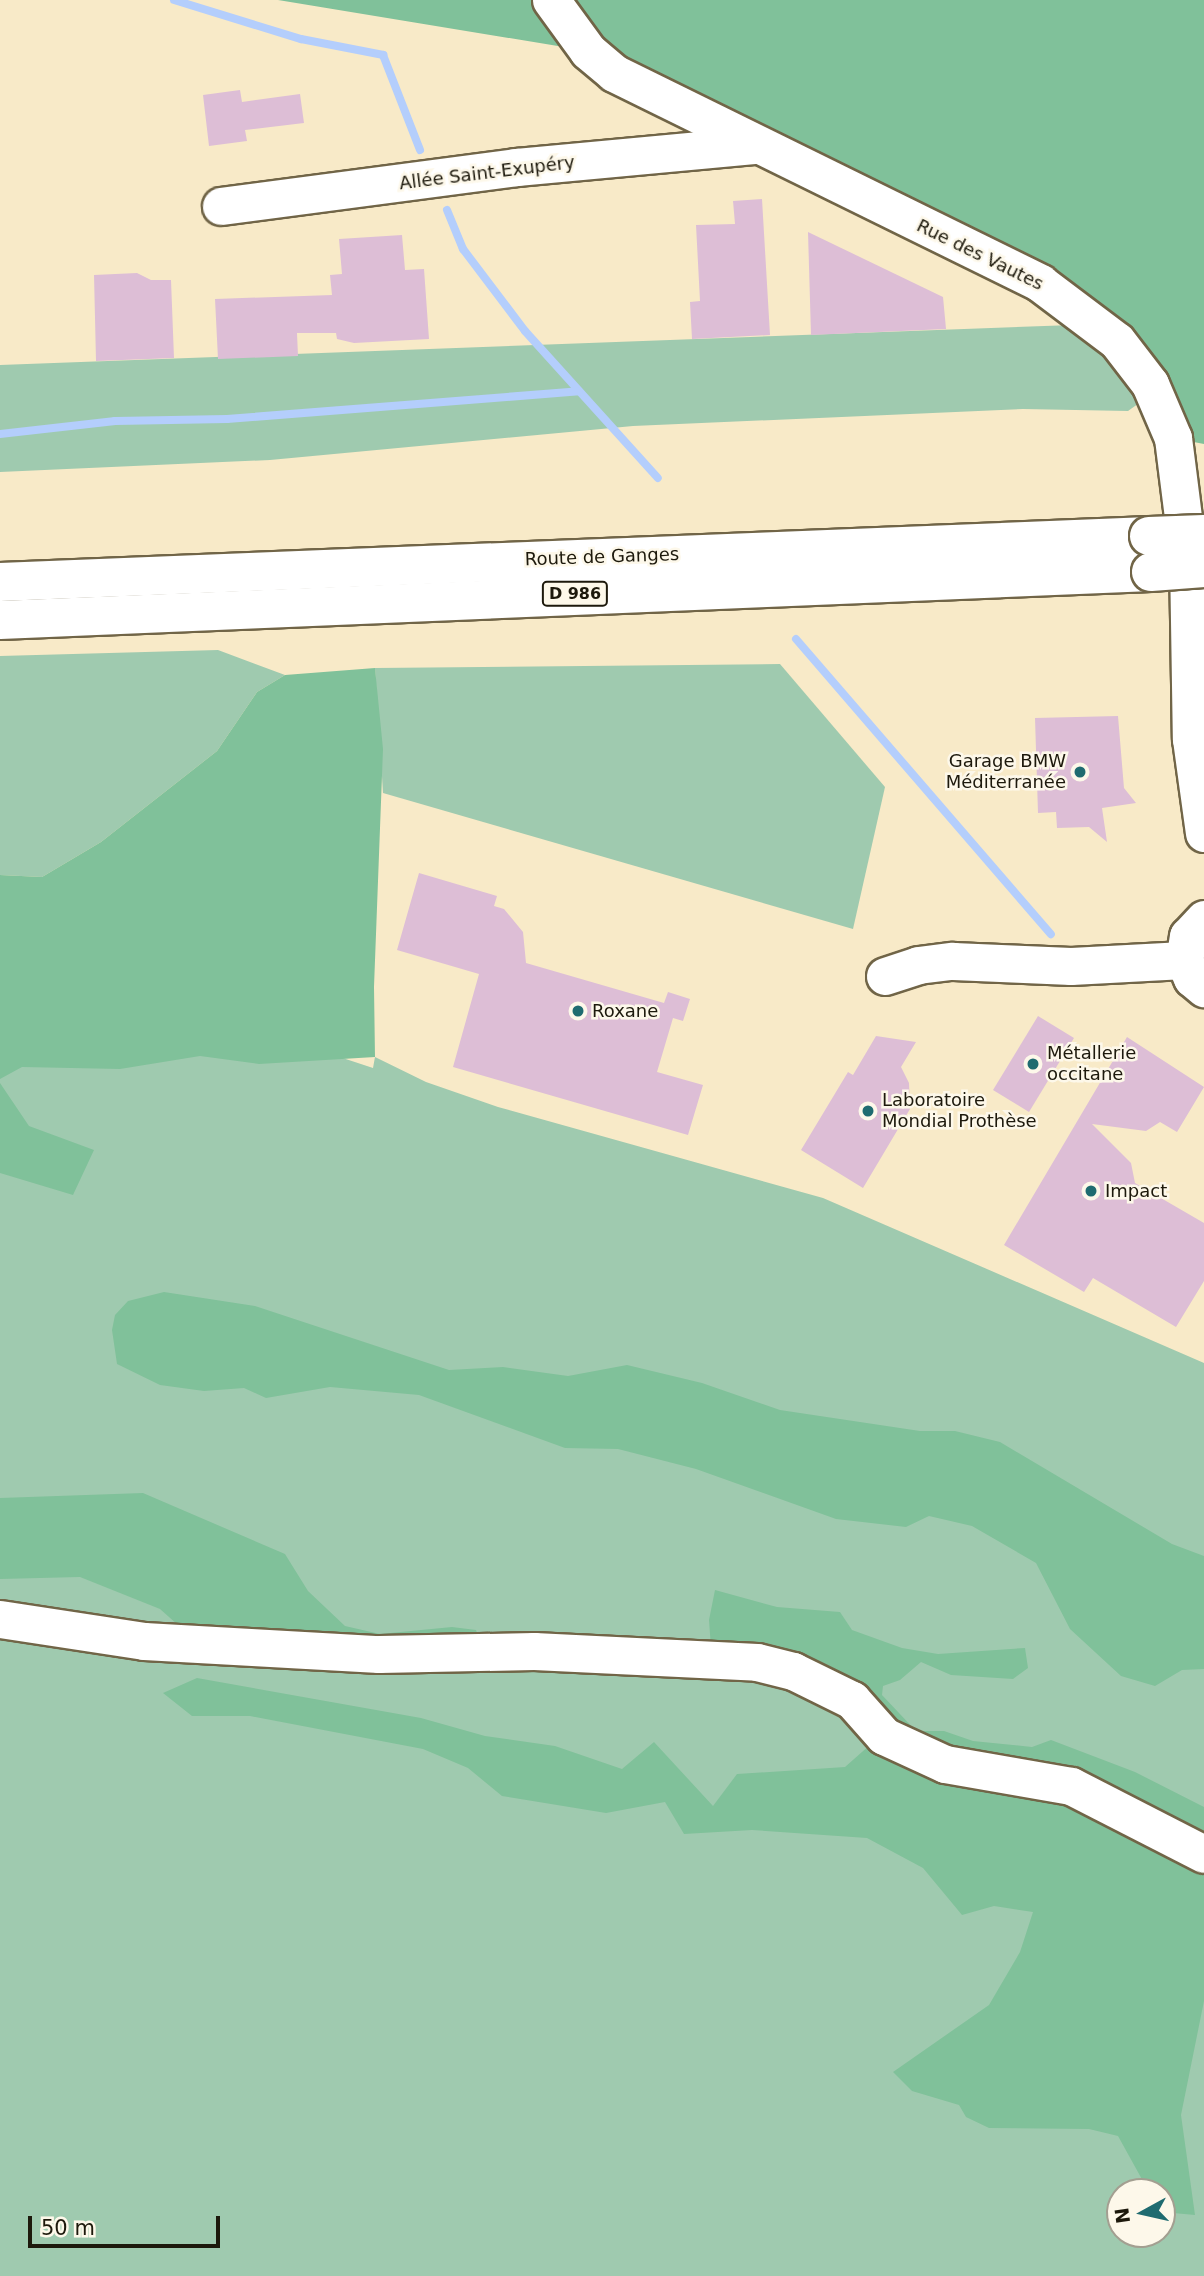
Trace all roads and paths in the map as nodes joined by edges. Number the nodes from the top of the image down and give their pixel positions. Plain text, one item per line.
1 (551, 0) edge
2 (754, 145) junction
3 (221, 206) dead end
4 (1204, 534) edge
5 (1150, 554) junction
6 (1204, 568) edge
7 (0, 582) edge
8 (0, 620) edge
9 (1204, 833) edge
10 (1204, 919) edge
11 (1194, 974) edge
12 (885, 976) dead end
13 (0, 1619) edge
14 (1204, 1854) edge

1 - 2 street, Rue des Vautes
2 - 3 street, Allée Saint-Exupéry
2 - 9 street, Rue des Vautes
4 - 5 main road, Route de Ganges / D 986, bridge
5 - 6 main road, D 986, bridge
5 - 7 main road, Route de Ganges / D 986
5 - 8 main road, Route de Ganges / D 986
10 - 11 street
11 - 12 street
13 - 14 street

